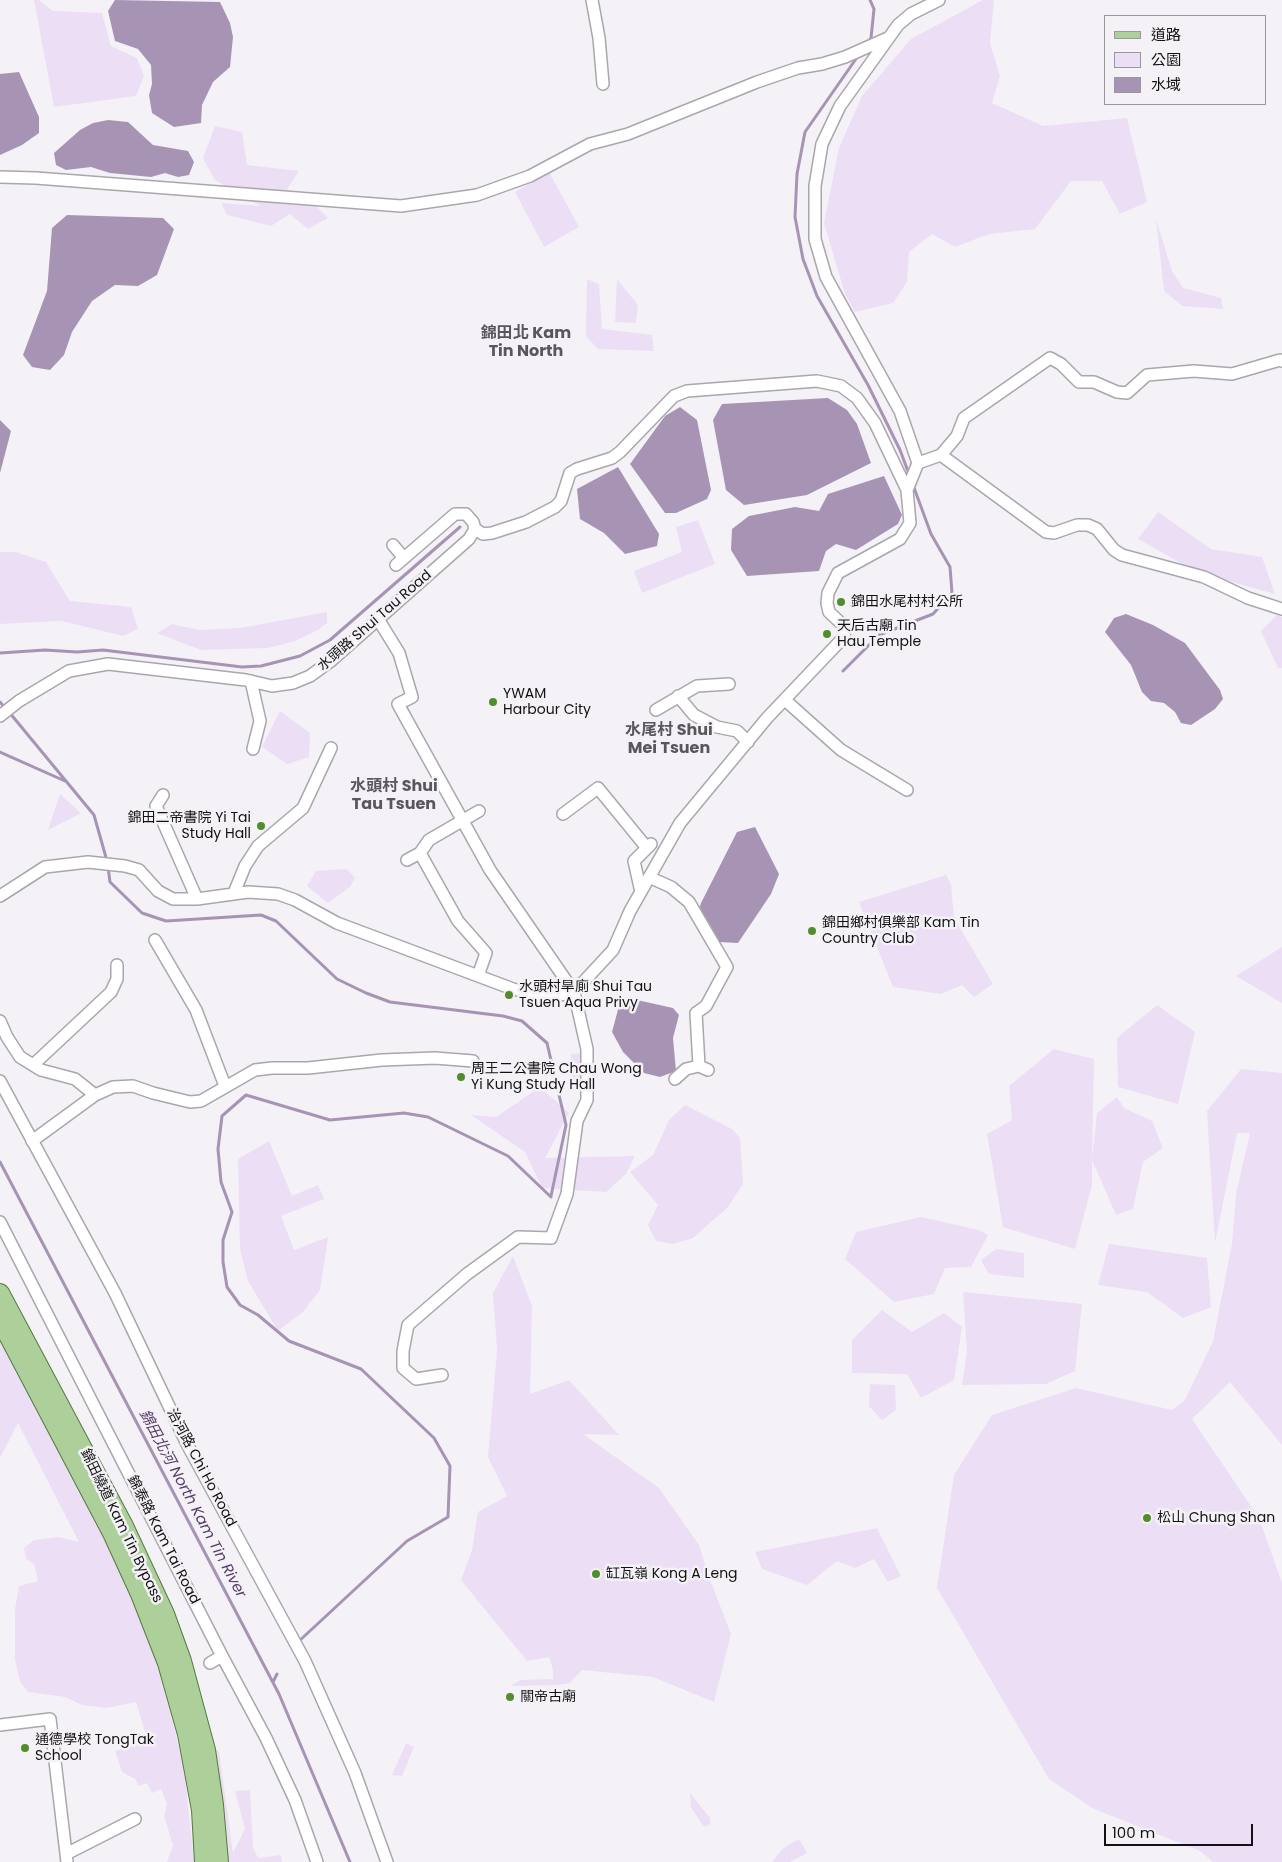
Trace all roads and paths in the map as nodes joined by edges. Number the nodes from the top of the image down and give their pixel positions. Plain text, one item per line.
1 (592, 0) edge
2 (939, 0) edge
3 (915, 5) edge
4 (888, 38) junction
5 (602, 84) dead end
6 (0, 177) edge
7 (1282, 361) edge
8 (940, 455) junction
9 (916, 468) junction
10 (907, 490) junction
11 (475, 530) junction
12 (393, 545) dead end
13 (1282, 609) edge
14 (378, 619) junction
15 (251, 681) junction
16 (729, 684) dead end
17 (678, 696) junction
18 (785, 700) junction
19 (656, 710) dead end
20 (1, 716) edge
21 (748, 742) junction
22 (330, 748) dead end
23 (253, 749) dead end
24 (907, 790) dead end
25 (163, 795) dead end
26 (479, 811) dead end
27 (563, 814) dead end
28 (464, 821) junction
29 (420, 853) junction
30 (407, 860) dead end
31 (649, 877) junction
32 (641, 892) junction
33 (234, 893) junction
34 (0, 896) edge
35 (197, 899) junction
36 (155, 940) dead end
37 (117, 965) dead end
38 (478, 976) junction
39 (574, 992) junction
40 (0, 1021) edge
41 (473, 1061) dead end
42 (33, 1065) junction
43 (675, 1079) dead end
44 (0, 1081) edge
45 (225, 1086) junction
46 (95, 1095) junction
47 (32, 1142) junction
48 (0, 1222) edge
49 (0, 1293) edge
50 (0, 1320) edge
51 (442, 1375) dead end
52 (222, 1656) junction
53 (210, 1663) dead end
54 (0, 1725) edge
55 (135, 1819) dead end
56 (67, 1858) edge
57 (204, 1862) edge
58 (218, 1862) edge
59 (316, 1862) edge
60 (387, 1862) edge

1 - 5 street
2 - 3 street
3 - 4 street
4 - 6 street
4 - 9 street
7 - 8 street
8 - 9 street
8 - 13 street
9 - 10 street
10 - 11 street
10 - 18 street
11 - 12 street, 水頭路 Shui Tau Road
11 - 14 street, 水頭路 Shui Tau Road
14 - 15 street, 水頭路 Shui Tau Road
14 - 28 street
15 - 20 street, 水頭路 Shui Tau Road
15 - 23 street
16 - 17 street
17 - 19 street
17 - 21 street
18 - 21 street
18 - 24 street
21 - 31 street
22 - 33 street
25 - 35 street
26 - 28 street
27 - 32 street
28 - 29 street
28 - 39 street
29 - 30 street
29 - 38 street
31 - 32 street
31 - 43 street
32 - 39 street
33 - 35 street
33 - 38 street
34 - 35 street
36 - 45 street
37 - 42 street
38 - 39 street
39 - 51 street
40 - 42 street
41 - 45 street
42 - 46 street
44 - 47 street, 治河路 Chi Ho Road
45 - 46 street
46 - 47 street
47 - 60 street, 治河路 Chi Ho Road
48 - 52 street, 錦泰路 Kam Tai Road
49 - 58 main road, 錦田繞道 Kam Tin Bypass
50 - 57 main road, 錦田繞道 Kam Tin Bypass
52 - 53 street
52 - 59 street, 錦泰路 Kam Tai Road
54 - 56 street
55 - 56 street

